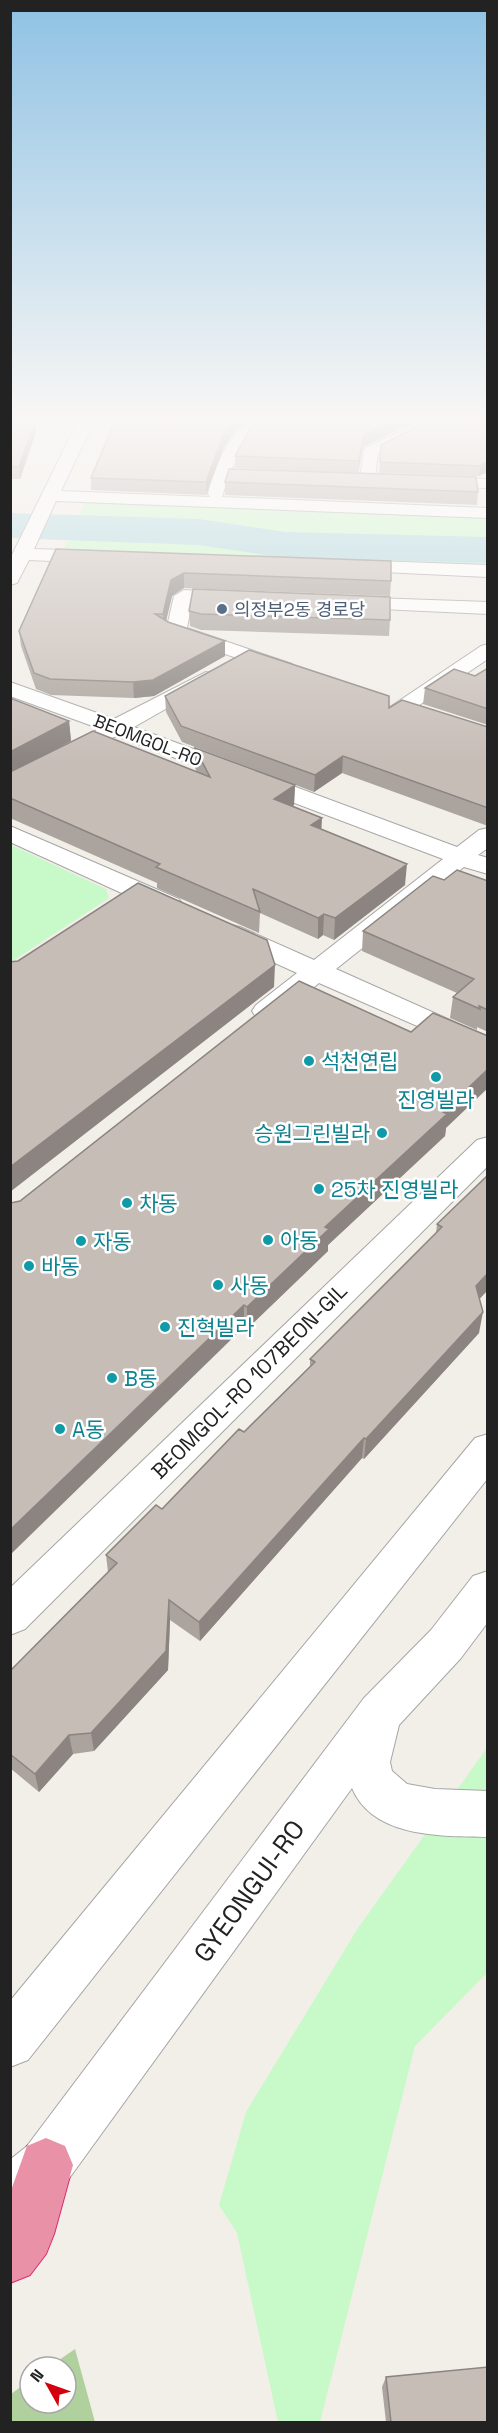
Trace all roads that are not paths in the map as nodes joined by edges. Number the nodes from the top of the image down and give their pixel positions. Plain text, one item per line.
1 (32, 537) edge
2 (24, 554) junction
3 (113, 557) edge
4 (333, 565) edge
5 (488, 571) edge
6 (10, 579) edge
7 (256, 599) edge
8 (327, 602) edge
9 (488, 608) edge
10 (488, 650) edge
11 (248, 655) junction
12 (302, 674) edge
13 (10, 688) edge
14 (379, 700) edge
15 (401, 707) junction
16 (423, 714) edge
17 (115, 728) junction
18 (81, 746) edge
19 (10, 833) edge
20 (488, 835) edge
21 (460, 856) junction
22 (488, 867) edge
23 (137, 890) junction
24 (108, 909) edge
25 (316, 971) junction
26 (242, 1030) edge
27 (488, 1048) edge
28 (488, 1147) edge
29 (488, 1449) edge
30 (488, 1589) edge
31 (10, 1616) edge
32 (381, 1713) junction
33 (488, 1814) edge
34 (10, 2042) edge
35 (28, 2179) edge
36 (10, 2255) edge

1 - 2 street
2 - 3 street
2 - 6 street
4 - 5 street
7 - 11 street
8 - 9 street
10 - 15 street
11 - 12 street
11 - 17 street
13 - 17 street, BEOMGOL-RO
14 - 15 street
15 - 16 street
17 - 18 street
17 - 21 street, BEOMGOL-RO
19 - 23 street
20 - 21 street
21 - 22 street, BEOMGOL-RO
21 - 25 street
23 - 24 street
23 - 25 street
25 - 26 street
25 - 27 street
28 - 31 street, BEOMGOL-RO 107BEON-GIL
29 - 34 street
30 - 32 street, GYEONGUI-RO
32 - 33 street
32 - 35 street, GYEONGUI-RO
35 - 36 highway

